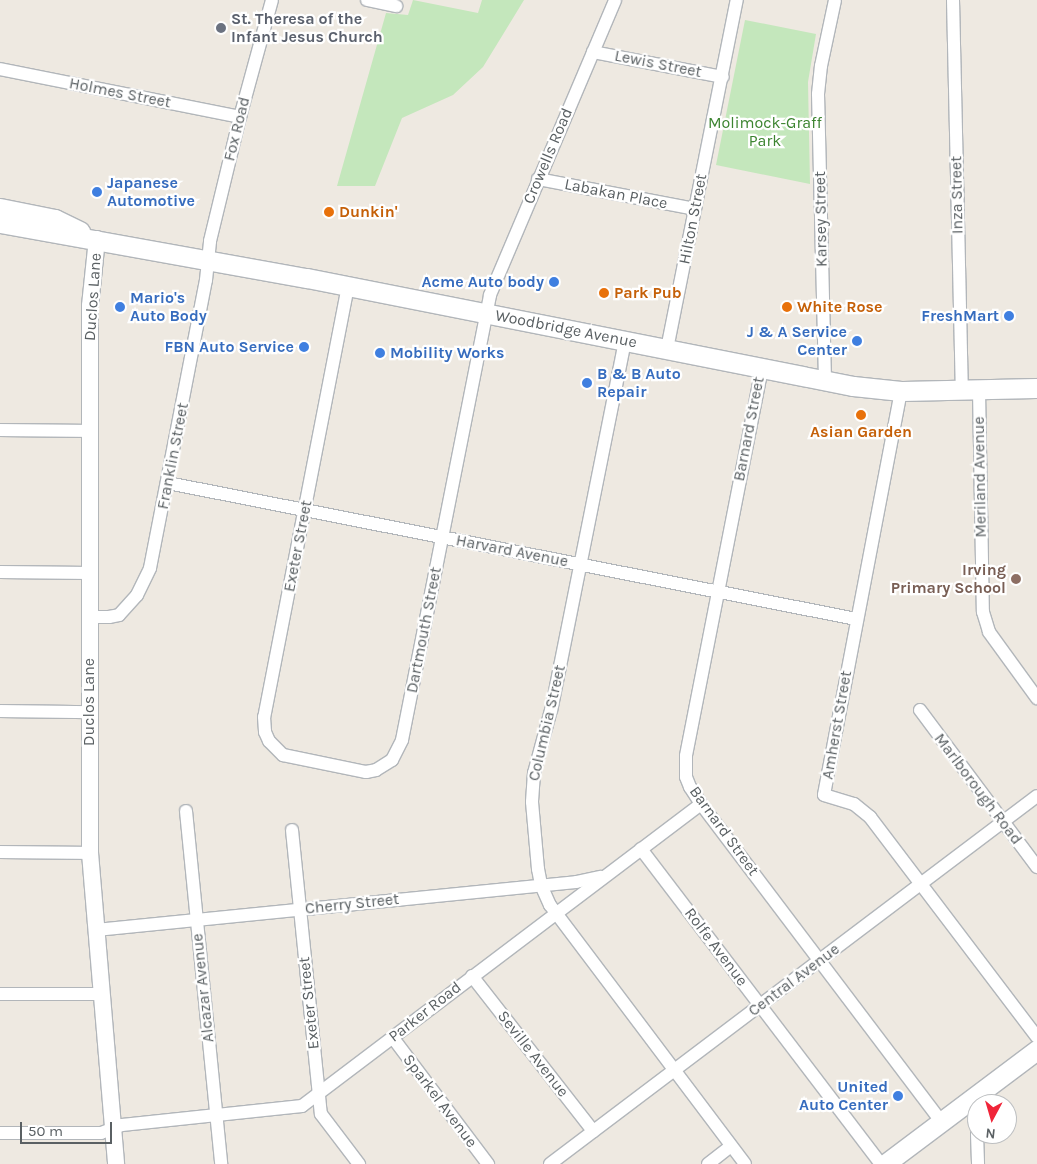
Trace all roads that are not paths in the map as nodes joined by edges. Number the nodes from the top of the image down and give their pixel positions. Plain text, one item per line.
1 (272, 0) edge
2 (367, 0) edge
3 (615, 0) edge
4 (737, 0) edge
5 (835, 0) edge
6 (953, 0) edge
7 (396, 6) dead end
8 (593, 52) junction
9 (0, 69) edge
10 (722, 77) junction
11 (240, 118) junction
12 (538, 179) junction
13 (0, 208) edge
14 (695, 209) junction
15 (0, 223) edge
16 (97, 239) junction
17 (208, 259) junction
18 (348, 286) junction
19 (486, 313) junction
20 (625, 341) junction
21 (667, 349) junction
22 (762, 368) junction
23 (825, 380) junction
24 (1037, 388) edge
25 (970, 390) junction
26 (901, 391) junction
27 (0, 430) edge
28 (89, 431) junction
29 (168, 483) junction
30 (305, 509) junction
31 (443, 537) junction
32 (581, 564) junction
33 (0, 572) edge
34 (90, 573) junction
35 (717, 591) junction
36 (90, 617) junction
37 (856, 619) junction
38 (1037, 698) edge
39 (920, 710) dead end
40 (0, 711) edge
41 (88, 712) junction
42 (327, 766) joint
43 (1037, 796) edge
44 (701, 804) junction
45 (186, 811) dead end
46 (1002, 822) junction
47 (292, 830) dead end
48 (641, 849) junction
49 (0, 852) edge
50 (90, 853) junction
51 (1037, 867) edge
52 (607, 875) junction
53 (921, 884) junction
54 (541, 885) junction
55 (299, 909) junction
56 (555, 913) junction
57 (196, 920) junction
58 (96, 930) junction
59 (821, 960) junction
60 (472, 976) junction
61 (0, 994) edge
62 (101, 994) junction
63 (760, 1005) junction
64 (1037, 1037) edge
65 (393, 1038) junction
66 (1037, 1050) edge
67 (674, 1071) junction
68 (977, 1094) edge
69 (318, 1095) junction
70 (967, 1102) edge
71 (216, 1114) junction
72 (941, 1121) junction
73 (113, 1129) junction
74 (593, 1131) junction
75 (0, 1133) edge
76 (977, 1144) edge
77 (731, 1146) junction
78 (116, 1164) edge
79 (221, 1164) edge
80 (359, 1164) edge
81 (488, 1164) edge
82 (550, 1164) edge
83 (708, 1164) edge
84 (745, 1164) edge
85 (881, 1164) edge
86 (885, 1164) edge
87 (978, 1164) edge

1 - 11 street, Fox Road
2 - 7 street
3 - 8 street, Crowells Road
4 - 10 street, Hilton Street
5 - 23 street, Karsey Street
6 - 25 street, Inza Street
8 - 10 street, Lewis Street
8 - 12 street, Crowells Road
9 - 11 street, Holmes Street
10 - 14 street, Hilton Street
11 - 17 street, Fox Road
12 - 14 street, Labakan Place
12 - 19 street, Crowells Road
13 - 16 main road, Woodbridge Avenue
14 - 21 street, Hilton Street
15 - 16 main road, Woodbridge Avenue
16 - 17 main road, Woodbridge Avenue
16 - 28 street, Duclos Lane
17 - 18 main road, Woodbridge Avenue
17 - 29 street, Franklin Street
18 - 19 main road, Woodbridge Avenue
18 - 30 street, Exeter Street
19 - 20 main road, Woodbridge Avenue
19 - 31 street, Dartmouth Street
20 - 21 main road, Woodbridge Avenue
20 - 32 street, Columbia Street
21 - 22 main road, Woodbridge Avenue
22 - 23 main road, Woodbridge Avenue
22 - 35 street, Barnard Street
23 - 26 main road, Woodbridge Avenue
24 - 25 main road, Woodbridge Avenue
25 - 26 main road, Woodbridge Avenue
25 - 38 street, Meriland Avenue
26 - 37 street, Amherst Street
27 - 28 street
28 - 34 street, Duclos Lane
29 - 30 street, Harvard Avenue
29 - 36 street, Franklin Street
30 - 31 street, Harvard Avenue
30 - 42 street, Exeter Street
31 - 32 street, Harvard Avenue
31 - 42 street, Dartmouth Street
32 - 35 street, Harvard Avenue
32 - 54 street, Columbia Street
33 - 34 street
34 - 36 street, Duclos Lane
35 - 37 street, Harvard Avenue
35 - 44 street, Barnard Street
36 - 41 street, Duclos Lane
37 - 53 street, Amherst Street
39 - 46 street, Marlborough Road
40 - 41 street
41 - 50 street, Duclos Lane
43 - 46 street, Central Avenue
44 - 48 street, Parker Road
44 - 59 street, Barnard Street
45 - 57 street, Alcazar Avenue
46 - 51 street, Marlborough Road
46 - 53 street, Central Avenue
47 - 55 street, Exeter Street
48 - 52 street, Parker Road
48 - 63 street, Rolfe Avenue
49 - 50 street
50 - 58 street, Duclos Lane
52 - 54 street, Cherry Street
52 - 56 street, Parker Road
53 - 59 street, Central Avenue
53 - 64 street, Amherst Street
54 - 55 street, Cherry Street
54 - 56 street, Columbia Street
55 - 57 street, Cherry Street
55 - 69 street, Exeter Street
56 - 60 street, Parker Road
56 - 67 street, Columbia Street
57 - 58 street, Cherry Street
57 - 71 street, Alcazar Avenue
58 - 62 street, Duclos Lane
59 - 63 street, Central Avenue
59 - 72 street, Barnard Street
60 - 65 street, Parker Road
60 - 74 street, Seville Avenue
61 - 62 street
62 - 73 street, Duclos Lane
63 - 67 street, Central Avenue
63 - 85 street, Rolfe Avenue
65 - 69 street, Parker Road
65 - 81 street, Sparkel Avenue
66 - 68 main road
67 - 74 street, Central Avenue
67 - 77 street, Columbia Street
69 - 71 street, Parker Road
69 - 80 street, Exeter Street
70 - 72 main road
71 - 73 street, Parker Road
71 - 79 street, Alcazar Avenue
72 - 86 main road
73 - 75 street, Parker Road
73 - 78 street, Duclos Lane
74 - 82 street, Central Avenue
76 - 87 street
77 - 83 street
77 - 84 street, Columbia Street

